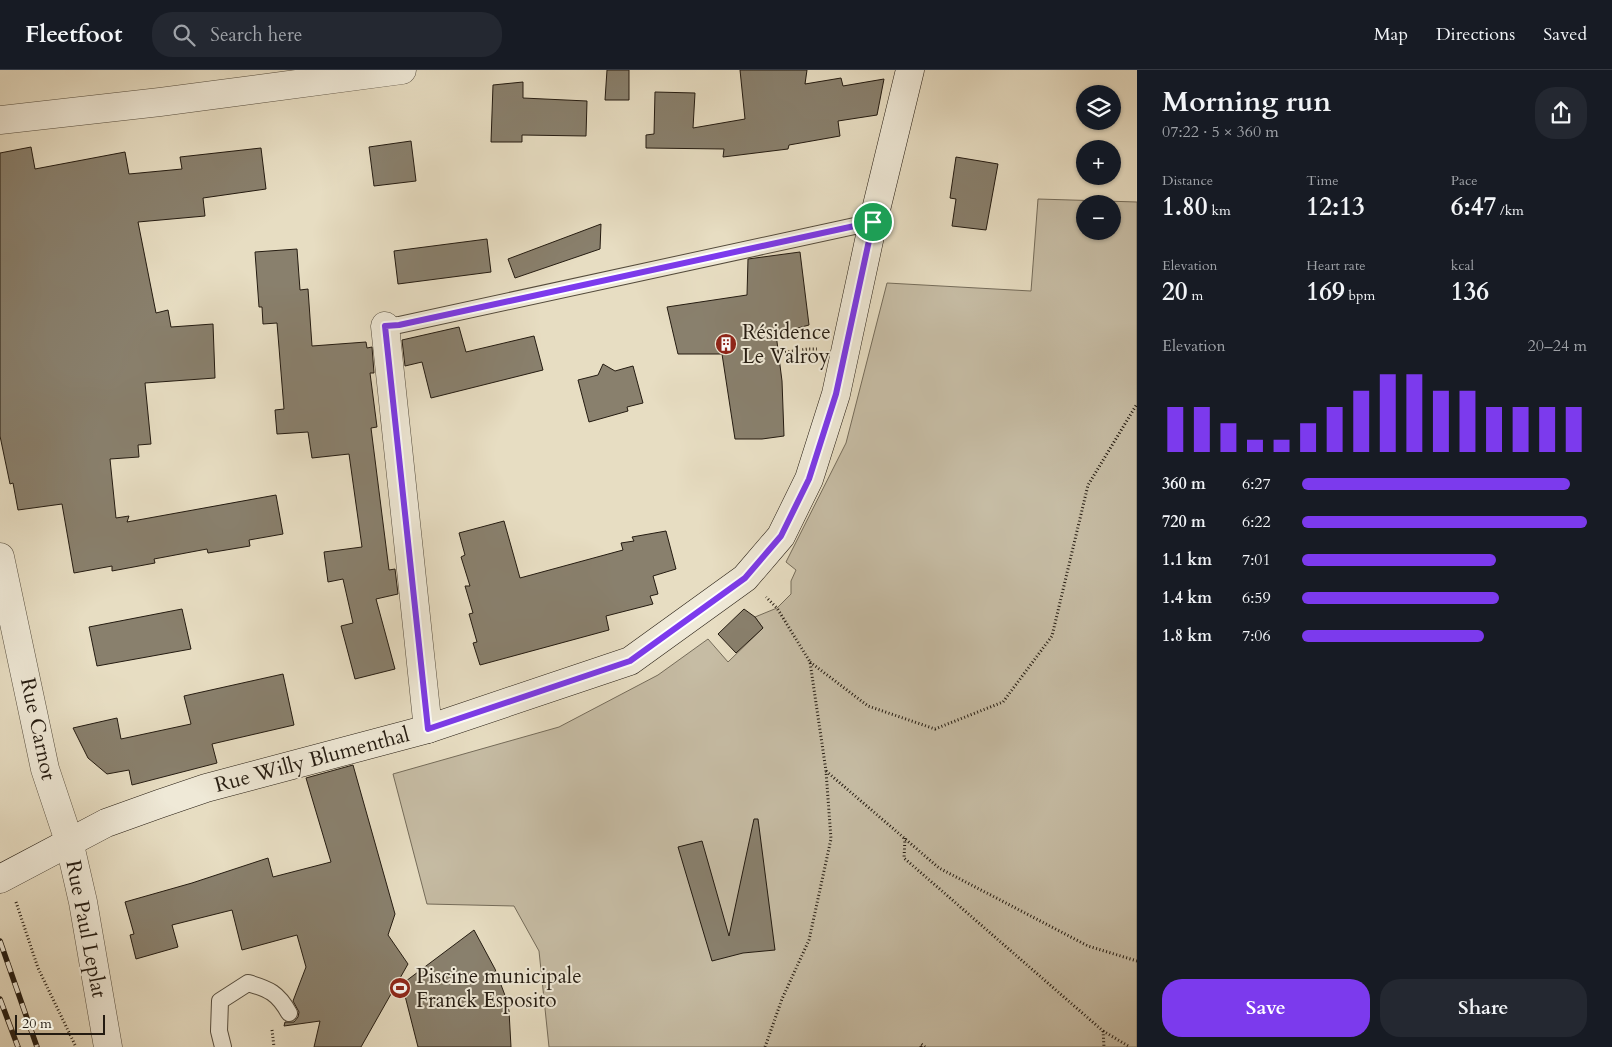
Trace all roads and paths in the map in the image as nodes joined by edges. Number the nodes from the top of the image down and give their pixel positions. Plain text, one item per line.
1 (402, 70) edge
2 (907, 73) edge
3 (0, 120) edge
4 (873, 222) junction
5 (385, 326) joint
6 (845, 351) junction
7 (778, 354) dead end
8 (1137, 404) edge
9 (0, 557) edge
10 (745, 578) junction
11 (810, 662) junction
12 (428, 729) junction
13 (826, 770) junction
14 (905, 838) junction
15 (69, 841) junction
16 (4, 877) edge
17 (1137, 960) edge
18 (289, 1013) dead end
19 (1103, 1031) junction
20 (76, 1047) edge
21 (108, 1047) edge
22 (223, 1047) edge
23 (765, 1047) edge
24 (921, 1047) edge
25 (925, 1047) edge
26 (1104, 1047) edge
27 (1130, 1047) edge

1 - 3 main road
2 - 4 main road, Rue Willy Blumenthal
4 - 5 lane
4 - 6 main road, Rue Willy Blumenthal
5 - 12 main road
6 - 7 path
6 - 10 main road, Rue Willy Blumenthal
8 - 11 path
9 - 15 main road, Rue Carnot
10 - 11 path
10 - 12 main road, Rue Willy Blumenthal
11 - 13 path
12 - 15 main road, Rue Willy Blumenthal
13 - 14 path
13 - 23 path
14 - 17 path
14 - 19 path
15 - 16 main road, Rue Willy Blumenthal
15 - 21 main road, Rue Paul Leplat
16 - 20 path
18 - 22 lane
19 - 26 path
19 - 27 path
24 - 25 path

